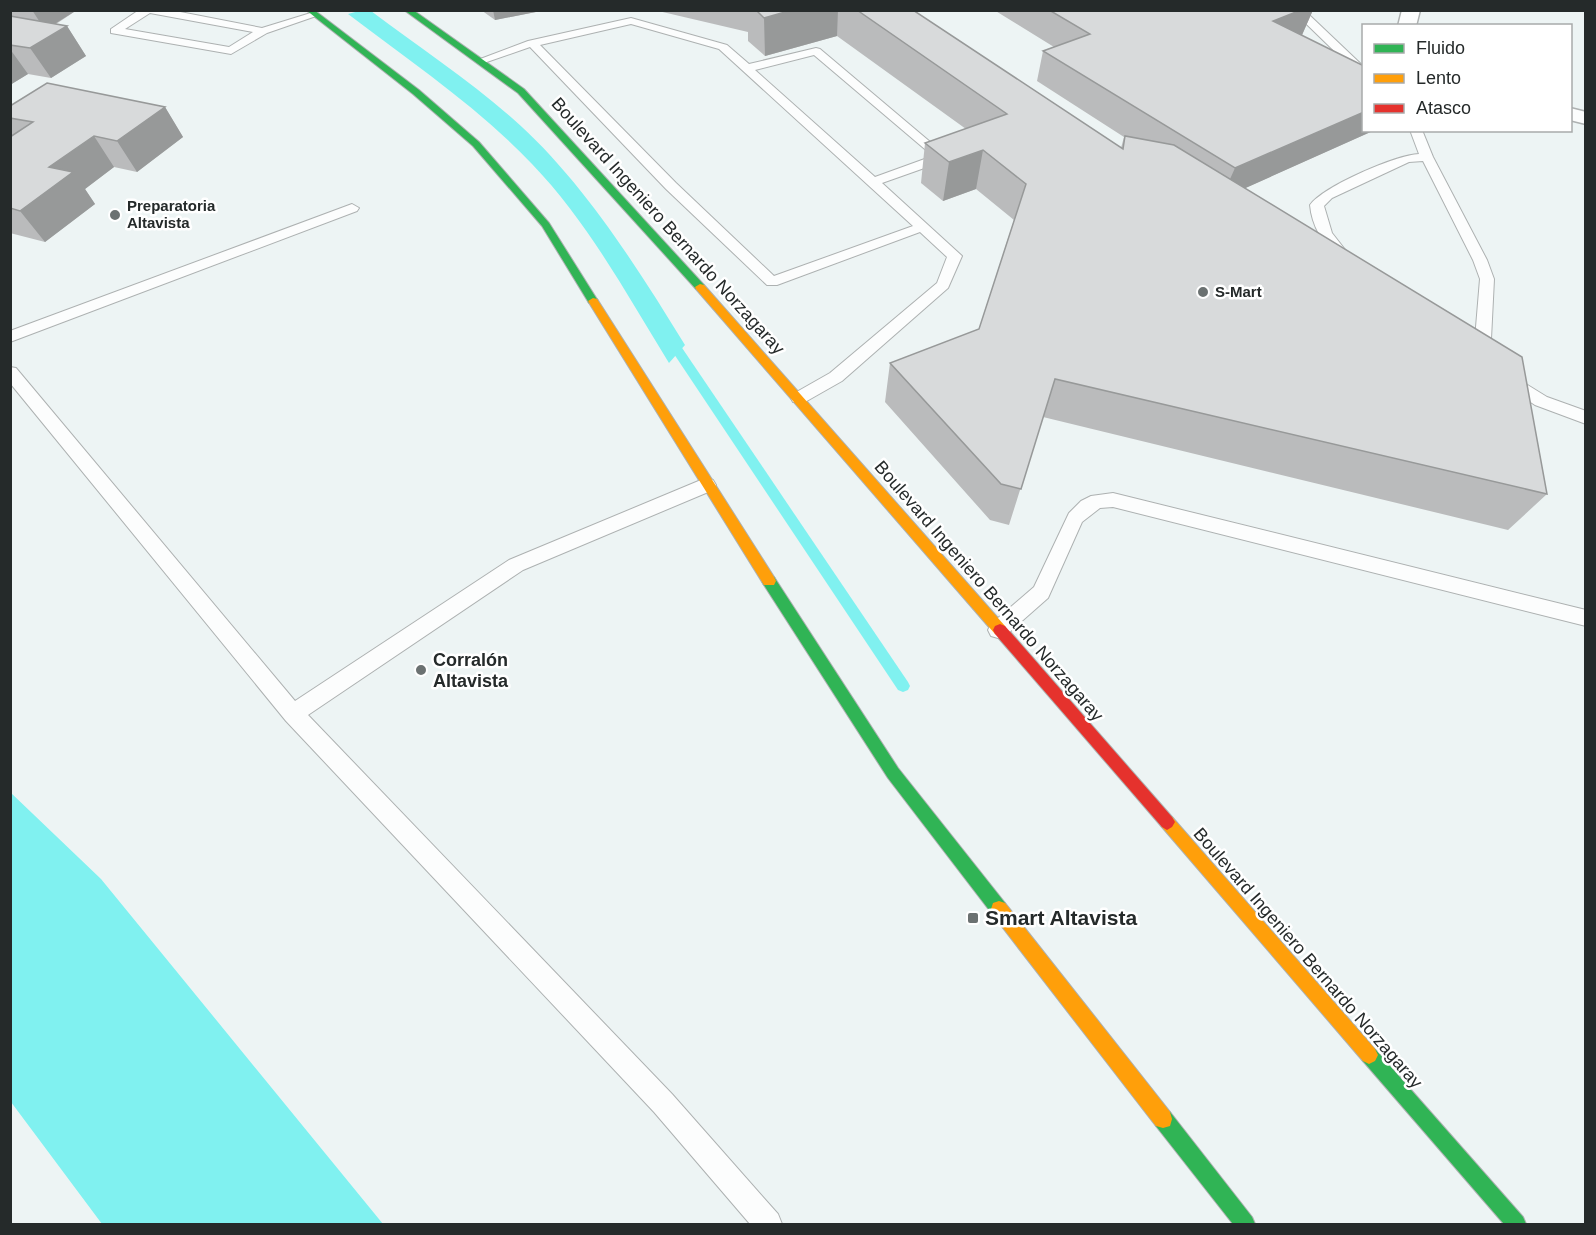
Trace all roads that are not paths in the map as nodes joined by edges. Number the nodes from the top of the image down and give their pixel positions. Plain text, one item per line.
1 (149, 10) edge
2 (407, 10) edge
3 (1297, 10) edge
4 (316, 12) edge
5 (263, 31) junction
6 (532, 43) junction
7 (481, 61) junction
8 (748, 68) junction
9 (1362, 72) edge
10 (1417, 132) edge
11 (1427, 158) junction
12 (873, 182) junction
13 (352, 208) dead end
14 (922, 227) junction
15 (1351, 264) edge
16 (10, 337) edge
17 (10, 372) edge
18 (799, 398) junction
19 (1586, 418) edge
20 (707, 485) junction
21 (1586, 618) edge
22 (998, 630) junction
23 (294, 714) junction
24 (768, 1224) edge
25 (1245, 1224) edge
26 (1516, 1224) edge

1 - 5 lane
1 - 5 lane
2 - 7 highway, Boulevard Ingeniero Bernardo Norzagaray
3 - 9 lane
4 - 5 lane
4 - 20 highway
6 - 7 lane
6 - 8 lane
6 - 14 lane
7 - 18 highway, Boulevard Ingeniero Bernardo Norzagaray
8 - 12 lane
8 - 12 lane
10 - 11 lane
11 - 15 lane
11 - 19 lane
12 - 14 lane
13 - 16 lane
14 - 18 lane
17 - 23 lane
18 - 22 highway, Boulevard Ingeniero Bernardo Norzagaray
20 - 23 lane
20 - 25 highway
21 - 22 lane
22 - 26 highway, Boulevard Ingeniero Bernardo Norzagaray
23 - 24 lane

